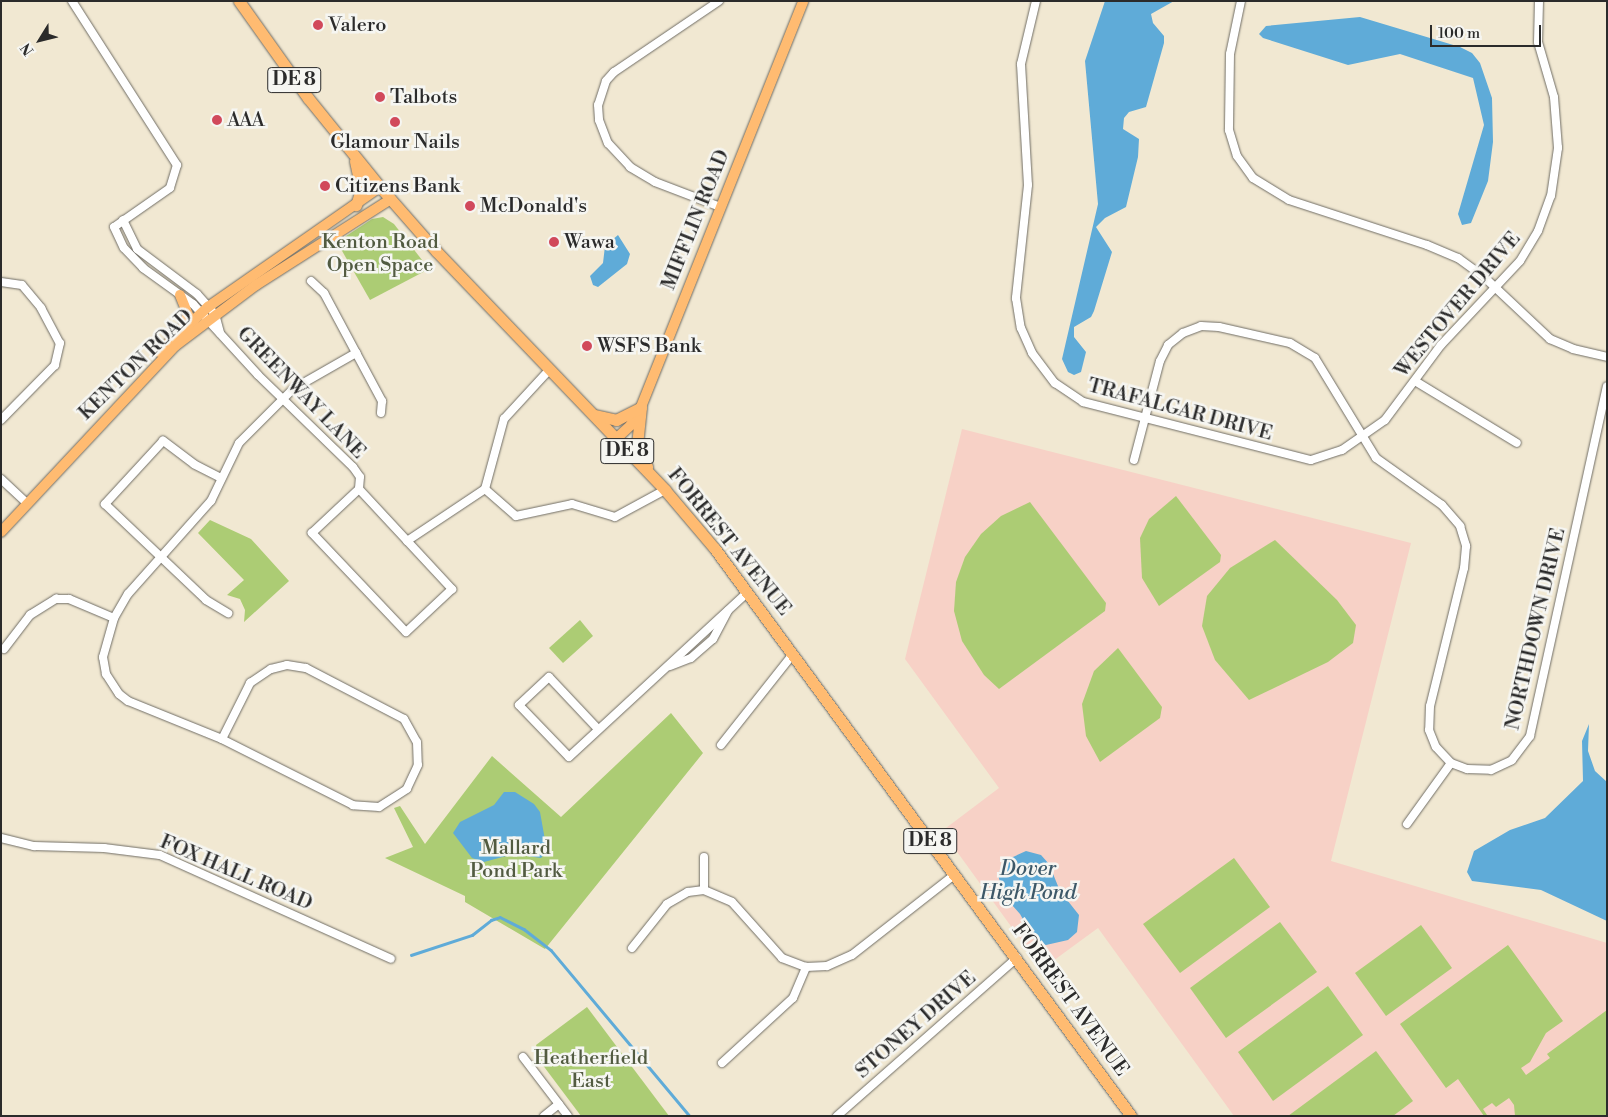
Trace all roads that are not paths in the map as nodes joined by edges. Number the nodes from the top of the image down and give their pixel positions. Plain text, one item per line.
1 (72, 1) edge
2 (239, 1) edge
3 (719, 1) edge
4 (1036, 1) edge
5 (1242, 1) edge
6 (1539, 1) edge
7 (800, 4) edge
8 (354, 156) junction
9 (380, 187) junction
10 (391, 199) junction
11 (356, 205) junction
12 (720, 207) junction
13 (123, 220) junction
14 (311, 281) dead end
15 (4, 282) edge
16 (1496, 288) junction
17 (180, 295) junction
18 (207, 314) junction
19 (174, 336) junction
20 (356, 353) junction
21 (1607, 357) edge
22 (549, 370) junction
23 (1415, 381) junction
24 (1607, 386) edge
25 (283, 398) junction
26 (641, 407) junction
27 (590, 412) junction
28 (381, 414) dead end
29 (1, 420) edge
30 (1145, 420) junction
31 (1362, 439) junction
32 (616, 440) junction
33 (1517, 443) dead end
34 (1134, 460) dead end
35 (221, 478) junction
36 (1, 479) edge
37 (654, 479) junction
38 (359, 489) junction
39 (485, 489) junction
40 (665, 490) junction
41 (25, 502) junction
42 (1, 526) edge
43 (1, 532) edge
44 (407, 541) junction
45 (162, 558) junction
46 (748, 592) junction
47 (228, 613) dead end
48 (114, 618) junction
49 (4, 649) dead end
50 (793, 654) junction
51 (597, 728) junction
52 (222, 739) junction
53 (721, 745) dead end
54 (1451, 763) junction
55 (1407, 824) dead end
56 (1, 838) edge
57 (704, 857) dead end
58 (954, 875) junction
59 (704, 890) junction
60 (632, 948) dead end
61 (1017, 958) junction
62 (391, 959) dead end
63 (806, 967) junction
64 (523, 1057) dead end
65 (722, 1064) dead end
66 (559, 1104) junction
67 (544, 1116) edge
68 (568, 1116) edge
69 (837, 1116) edge
70 (1131, 1116) edge

1 - 13 street
2 - 8 highway, FORREST AVENUE / DE 8
3 - 12 street
4 - 30 street, TRAFALGAR DRIVE
5 - 16 street
6 - 16 street, WESTOVER DRIVE
7 - 12 main road, MIFFLIN ROAD
8 - 9 highway, FORREST AVENUE / DE 8
8 - 11 highway
9 - 10 highway, FORREST AVENUE / DE 8
9 - 11 main road, KENTON ROAD
10 - 18 main road, KENTON ROAD
10 - 22 highway, FORREST AVENUE / DE 8
11 - 18 main road, KENTON ROAD
12 - 26 main road, MIFFLIN ROAD
13 - 17 street
13 - 18 street
14 - 20 street
15 - 29 street
16 - 21 street
16 - 23 street, WESTOVER DRIVE
17 - 18 street
17 - 19 main road
18 - 19 main road, KENTON ROAD
18 - 25 street, GREENWAY LANE
18 - 41 main road, KENTON ROAD
19 - 41 main road, KENTON ROAD
20 - 25 street
20 - 28 street
22 - 27 highway, FORREST AVENUE / DE 8
22 - 39 street
23 - 31 street, WESTOVER DRIVE
23 - 33 street
24 - 54 street, NORTHDOWN DRIVE
25 - 35 street
25 - 38 street, GREENWAY LANE
26 - 27 highway
26 - 32 main road, MIFFLIN ROAD
26 - 37 highway
27 - 32 highway, FORREST AVENUE / DE 8
30 - 31 street, TRAFALGAR DRIVE
30 - 31 street
30 - 34 street
31 - 54 street
32 - 37 highway, FORREST AVENUE / DE 8
35 - 45 street
35 - 45 street
36 - 41 street
37 - 40 highway, FORREST AVENUE / DE 8
38 - 44 street, GREENWAY LANE
38 - 44 street, GREENWAY LANE
39 - 40 street
39 - 44 street
40 - 46 highway, FORREST AVENUE / DE 8
41 - 42 main road, KENTON ROAD
41 - 43 main road, KENTON ROAD
45 - 47 street
45 - 48 street
46 - 50 highway, FORREST AVENUE / DE 8
46 - 51 street
48 - 49 street
48 - 52 street
50 - 53 street
50 - 58 highway, FORREST AVENUE / DE 8
51 - 51 street
52 - 52 street
54 - 55 street
56 - 62 street, FOX HALL ROAD
57 - 59 street
58 - 61 highway, FORREST AVENUE / DE 8
58 - 63 street
59 - 60 street
59 - 63 street
61 - 69 street, STONEY DRIVE
61 - 70 highway, FORREST AVENUE / DE 8
63 - 65 street
64 - 66 street
66 - 67 street
66 - 68 street

